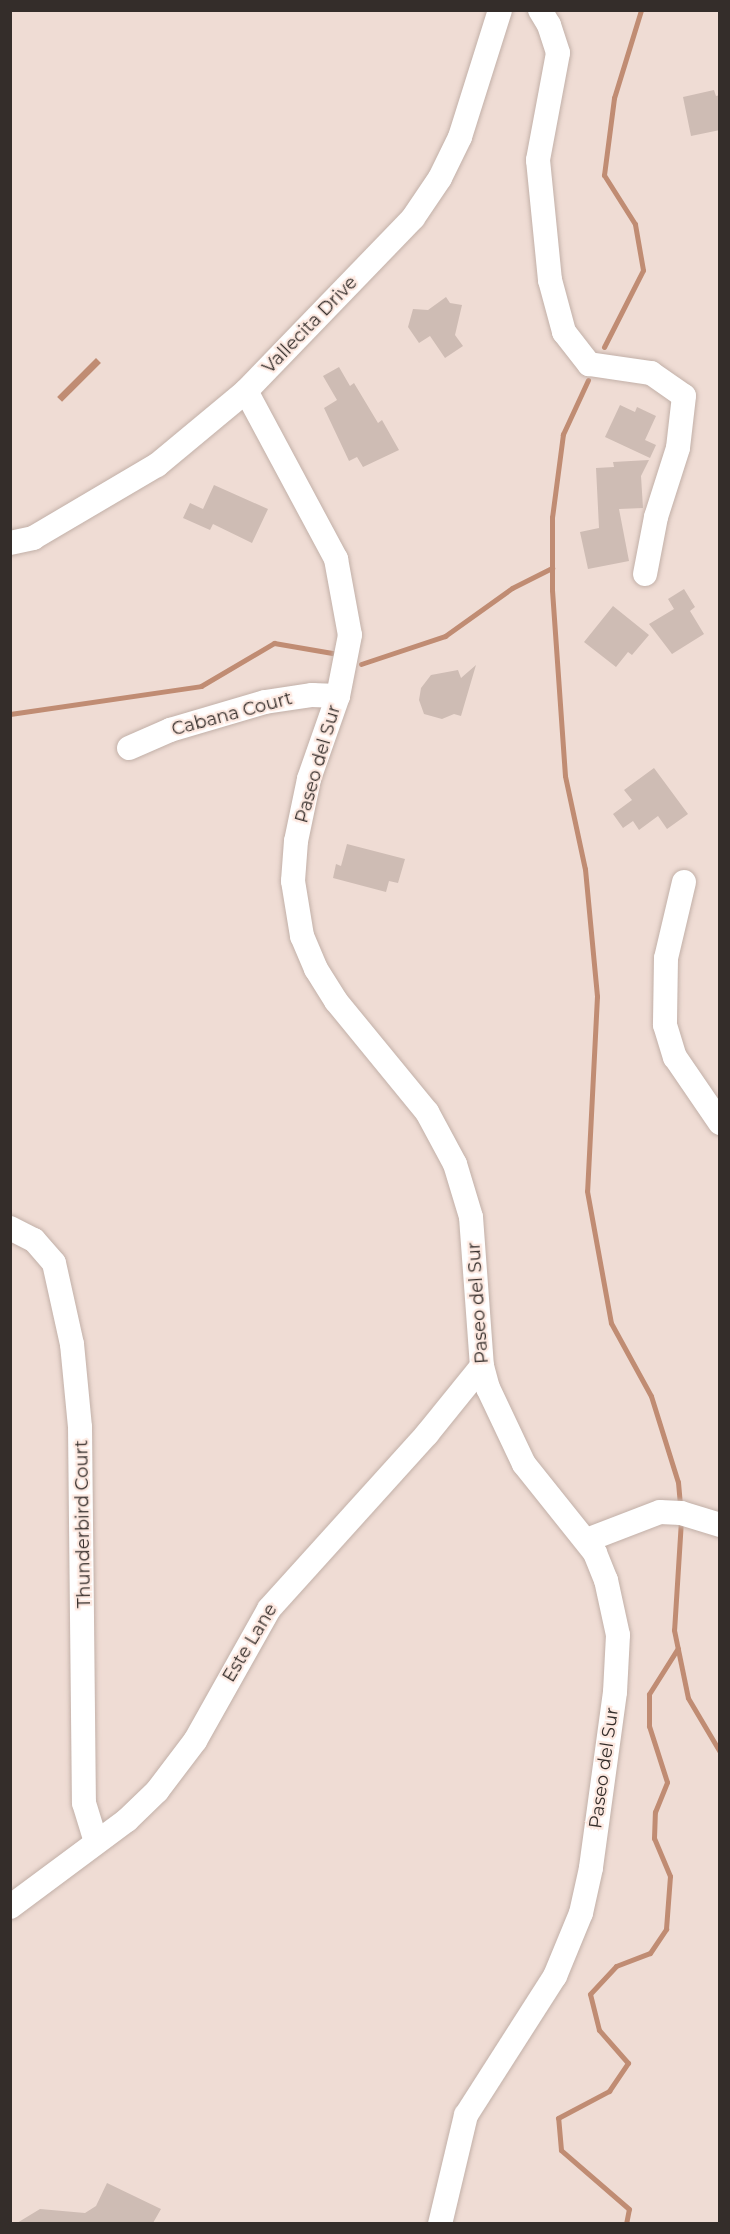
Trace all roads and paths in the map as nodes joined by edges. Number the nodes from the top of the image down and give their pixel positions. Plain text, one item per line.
1 (500, 10) edge
2 (540, 10) edge
3 (246, 391) junction
4 (10, 543) edge
5 (645, 574) dead end
6 (338, 696) junction
7 (129, 748) dead end
8 (684, 882) dead end
9 (720, 1123) edge
10 (10, 1228) edge
11 (482, 1366) junction
12 (720, 1525) edge
13 (587, 1540) junction
14 (96, 1842) junction
15 (10, 1907) edge
16 (440, 2223) edge

1 - 3 street, Vallecita Drive
2 - 5 street
3 - 4 street, Vallecita Drive
3 - 6 street, Paseo del Sur
6 - 7 street, Cabana Court
6 - 11 street, Paseo del Sur
8 - 9 street
10 - 14 street, Thunderbird Court
11 - 13 street, Paseo del Sur
11 - 14 street, Este Lane
12 - 13 street
13 - 16 street, Paseo del Sur
14 - 15 street, Este Lane

